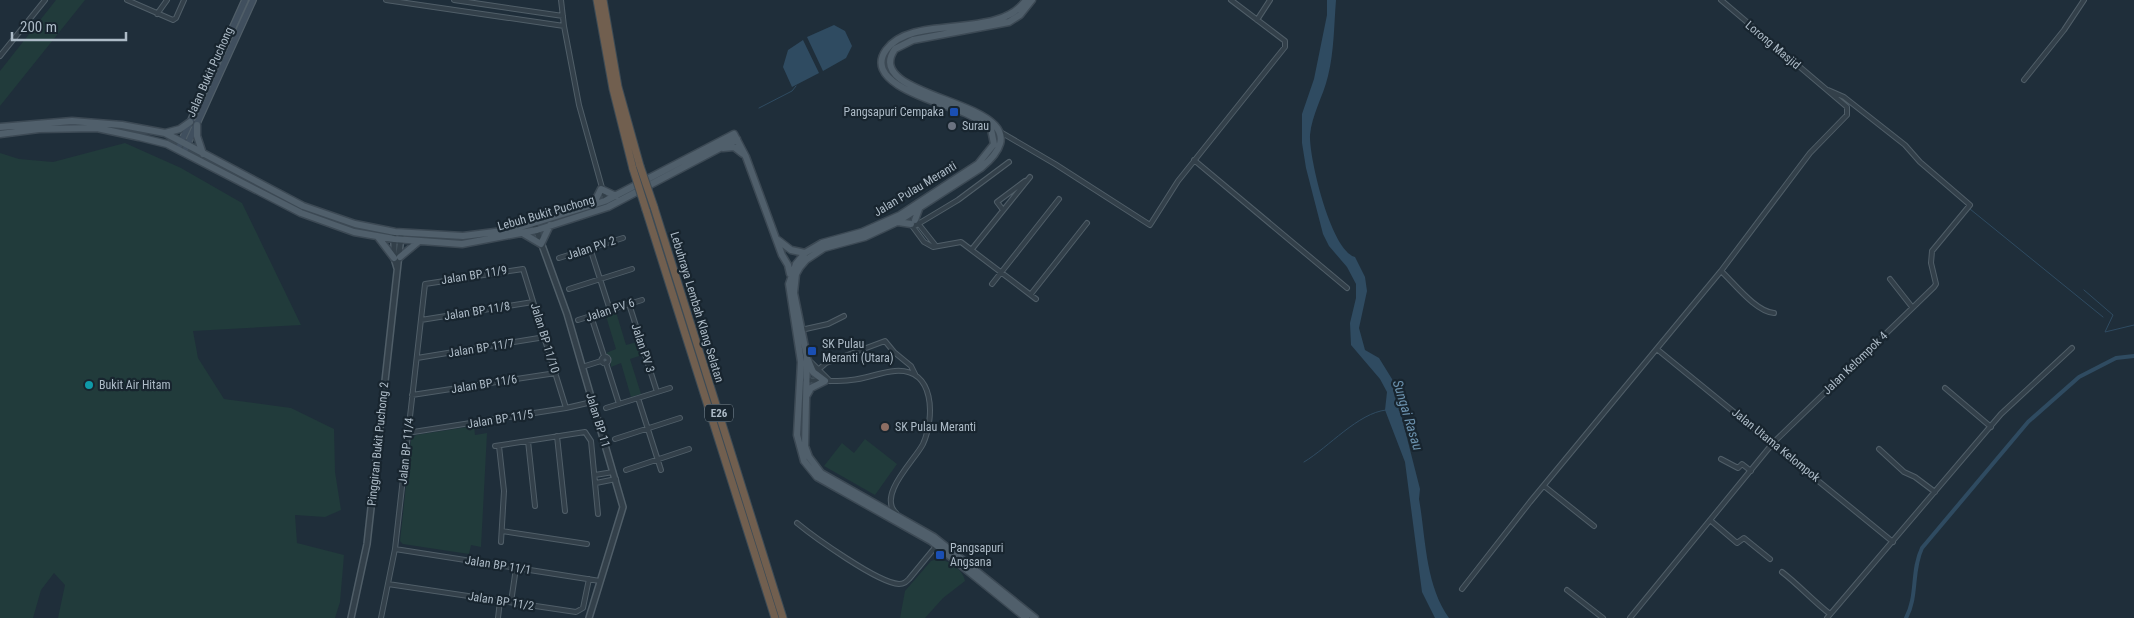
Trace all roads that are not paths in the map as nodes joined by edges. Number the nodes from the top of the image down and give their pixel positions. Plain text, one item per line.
1 (45, 0) edge
2 (127, 0) edge
3 (167, 0) edge
4 (184, 0) edge
5 (245, 0) edge
6 (253, 0) edge
7 (386, 0) edge
8 (454, 0) edge
9 (561, 0) edge
10 (597, 0) edge
11 (604, 0) edge
12 (1026, 0) edge
13 (1032, 0) edge
14 (1232, 0) edge
15 (1270, 0) edge
16 (1720, 0) edge
17 (2084, 0) edge
18 (469, 1) edge
19 (157, 14) junction
20 (563, 16) junction
21 (1257, 20) junction
22 (564, 26) junction
23 (223, 49) junction
24 (230, 52) junction
25 (0, 56) edge
26 (2024, 80) dead end
27 (1826, 89) junction
28 (194, 123) junction
29 (98, 125) junction
30 (0, 127) edge
31 (998, 130) junction
32 (165, 133) junction
33 (0, 134) edge
34 (736, 136) junction
35 (184, 143) junction
36 (717, 150) junction
37 (181, 151) junction
38 (203, 154) junction
39 (746, 157) junction
40 (1194, 160) junction
41 (1009, 162) dead end
42 (637, 167) junction
43 (601, 189) junction
44 (616, 196) junction
45 (1059, 200) dead end
46 (606, 204) junction
47 (593, 205) junction
48 (650, 208) junction
49 (1003, 210) junction
50 (911, 218) junction
51 (534, 222) junction
52 (1087, 224) dead end
53 (550, 225) junction
54 (537, 230) junction
55 (521, 234) junction
56 (378, 236) junction
57 (398, 236) junction
58 (623, 238) dead end
59 (777, 239) junction
60 (419, 241) junction
61 (541, 244) junction
62 (590, 248) junction
63 (972, 249) junction
64 (806, 253) junction
65 (397, 257) junction
66 (559, 258) dead end
67 (523, 269) joint
68 (632, 269) dead end
69 (1002, 271) junction
70 (1721, 271) junction
71 (790, 277) junction
72 (600, 279) junction
73 (1890, 279) dead end
74 (425, 284) joint
75 (992, 284) dead end
76 (1348, 288) dead end
77 (568, 289) dead end
78 (1031, 294) junction
79 (1036, 299) dead end
80 (642, 300) dead end
81 (533, 302) junction
82 (629, 304) junction
83 (1912, 307) junction
84 (610, 310) junction
85 (1774, 313) dead end
86 (592, 316) junction
87 (844, 316) dead end
88 (420, 320) junction
89 (578, 320) dead end
90 (801, 330) junction
91 (544, 337) junction
92 (2072, 348) dead end
93 (1658, 350) junction
94 (604, 356) junction
95 (417, 358) junction
96 (808, 359) junction
97 (601, 361) junction
98 (606, 363) junction
99 (582, 367) junction
100 (818, 370) junction
101 (556, 373) junction
102 (916, 374) junction
103 (803, 380) junction
104 (827, 381) junction
105 (670, 388) dead end
106 (1945, 388) dead end
107 (657, 392) junction
108 (412, 395) junction
109 (638, 398) junction
110 (805, 399) junction
111 (592, 402) junction
112 (619, 404) junction
113 (566, 408) junction
114 (606, 408) dead end
115 (680, 418) dead end
116 (1991, 427) junction
117 (648, 428) junction
118 (407, 433) junction
119 (557, 436) junction
120 (615, 439) dead end
121 (528, 441) junction
122 (1773, 442) junction
123 (1879, 449) dead end
124 (689, 450) dead end
125 (1720, 459) dead end
126 (658, 460) junction
127 (626, 470) dead end
128 (661, 470) dead end
129 (1751, 471) junction
130 (613, 472) junction
131 (595, 476) junction
132 (616, 479) junction
133 (596, 483) junction
134 (1544, 486) junction
135 (1935, 492) junction
136 (535, 506) dead end
137 (565, 511) dead end
138 (598, 514) dead end
139 (901, 517) junction
140 (1710, 520) junction
141 (796, 523) dead end
142 (1594, 526) dead end
143 (502, 531) junction
144 (502, 542) dead end
145 (1893, 542) junction
146 (587, 544) dead end
147 (936, 545) junction
148 (395, 549) junction
149 (1770, 559) dead end
150 (516, 568) junction
151 (1782, 572) dead end
152 (589, 579) junction
153 (600, 581) junction
154 (388, 584) junction
155 (1462, 590) dead end
156 (1567, 590) dead end
157 (500, 601) junction
158 (511, 602) junction
159 (1829, 616) edge
160 (351, 618) edge
161 (381, 618) edge
162 (498, 618) edge
163 (590, 618) edge
164 (775, 618) edge
165 (783, 618) edge
166 (1026, 618) edge
167 (1034, 618) edge
168 (1603, 618) edge
169 (1630, 618) edge

1 - 25 street
2 - 19 street
3 - 19 street
4 - 19 street
5 - 23 main road, Jalan Bukit Puchong
6 - 24 main road, Jalan Bukit Puchong
7 - 22 street
8 - 18 street
9 - 20 street
10 - 42 highway, Lebuhraya Lembah Klang Selatan / E26
11 - 42 highway, Lebuhraya Lembah Klang Selatan / E26
12 - 50 main road, Jalan Pulau Meranti
13 - 31 main road
14 - 21 street
15 - 21 street
16 - 27 street, Lorong Masjid
17 - 26 street
18 - 20 street
20 - 22 street
21 - 40 street
22 - 43 street
23 - 24 main road
23 - 28 main road, Jalan Bukit Puchong
24 - 28 main road, Jalan Bukit Puchong
27 - 70 street
27 - 83 street, Jalan Kelompok 4
28 - 32 main road
28 - 35 main road, Jalan Bukit Puchong
28 - 38 main road
29 - 30 main road, Lebuh Bukit Puchong
29 - 32 main road, Lebuh Bukit Puchong
29 - 33 main road, Lebuh Bukit Puchong
29 - 37 main road, Lebuh Bukit Puchong
31 - 40 street
31 - 50 main road, Jalan Pulau Meranti
32 - 35 main road, Lebuh Bukit Puchong
34 - 36 main road, Lebuh Bukit Puchong
34 - 39 main road
34 - 44 main road, Lebuh Bukit Puchong
35 - 37 main road, Jalan Bukit Puchong
35 - 38 main road, Lebuh Bukit Puchong
36 - 39 main road
36 - 46 main road, Lebuh Bukit Puchong
37 - 56 main road, Lebuh Bukit Puchong
38 - 57 main road, Lebuh Bukit Puchong
39 - 59 main road
40 - 76 street
41 - 50 street
42 - 48 highway, Lebuhraya Lembah Klang Selatan / E26, bridge
43 - 44 main road
43 - 46 street
43 - 47 main road
44 - 46 main road, Lebuh Bukit Puchong
45 - 69 street
46 - 47 main road, Lebuh Bukit Puchong
46 - 53 main road, Lebuh Bukit Puchong
47 - 51 main road, Lebuh Bukit Puchong
48 - 164 highway, Lebuhraya Lembah Klang Selatan / E26
48 - 165 highway, Lebuhraya Lembah Klang Selatan / E26
49 - 49 street
49 - 63 street
50 - 63 street
50 - 64 main road, Jalan Pulau Meranti
50 - 90 main road, Jalan Pulau Meranti
51 - 54 street, Jalan BP 11
51 - 57 main road, Lebuh Bukit Puchong
52 - 78 street
53 - 54 main road, Lebuh Bukit Puchong
53 - 61 main road
54 - 55 main road, Lebuh Bukit Puchong
54 - 61 street, Jalan BP 11
55 - 60 main road, Lebuh Bukit Puchong
55 - 61 main road
56 - 57 main road, Lebuh Bukit Puchong
56 - 65 main road
57 - 60 main road, Lebuh Bukit Puchong
57 - 65 street, Pinggiran Bukit Puchong 2
58 - 62 street, Jalan PV 2
59 - 64 main road
59 - 71 main road
60 - 65 main road
61 - 99 street, Jalan BP 11
62 - 66 street, Jalan PV 2
62 - 72 street
63 - 69 street
64 - 71 main road, Jalan Pulau Meranti
65 - 160 street, Pinggiran Bukit Puchong 2
67 - 74 street, Jalan BP 11/9
67 - 81 street, Jalan BP 11/10
68 - 72 street
69 - 75 street
69 - 78 street
70 - 85 street
70 - 93 street
71 - 103 main road, Jalan Pulau Meranti
72 - 77 street
72 - 84 street
73 - 83 street
74 - 88 street, Jalan BP 11/4
78 - 79 street
80 - 82 street, Jalan PV 6
81 - 88 street, Jalan BP 11/8
81 - 91 street, Jalan BP 11/10
82 - 84 street, Jalan PV 6
82 - 107 street, Jalan PV 3
83 - 122 street, Jalan Kelompok 4
84 - 86 street, Jalan PV 6
86 - 89 street, Jalan PV 6
86 - 94 street
87 - 90 street
88 - 95 street, Jalan BP 11/4
90 - 96 main road, Jalan Pulau Meranti
91 - 95 street, Jalan BP 11/7
91 - 101 street, Jalan BP 11/10
92 - 116 street
93 - 122 street, Jalan Utama Kelompok
93 - 134 street
94 - 97 street
94 - 98 street
95 - 108 street, Jalan BP 11/4
96 - 100 street
96 - 103 main road, Jalan Pulau Meranti
96 - 104 main road
97 - 98 street
97 - 99 street
98 - 112 street
99 - 111 street, Jalan BP 11
100 - 102 street
100 - 104 street
101 - 108 street, Jalan BP 11/6
101 - 113 street, Jalan BP 11/10
102 - 104 street
102 - 139 street
103 - 104 street
103 - 110 main road, Jalan Pulau Meranti
103 - 147 main road, Jalan Pulau Meranti
104 - 110 main road
105 - 107 street
106 - 116 street
107 - 109 street
108 - 118 street, Jalan BP 11/4
109 - 112 street
109 - 117 street
110 - 139 main road, Jalan Pulau Meranti
111 - 113 street, Jalan BP 11/5
111 - 130 street, Jalan BP 11
112 - 114 street
113 - 118 street, Jalan BP 11/5
115 - 117 street
116 - 135 street
117 - 120 street
117 - 126 street
118 - 148 street, Jalan BP 11/4
119 - 121 street
119 - 131 street
119 - 137 street
121 - 136 street
121 - 143 street
122 - 129 street, Jalan Kelompok 4
122 - 145 street, Jalan Utama Kelompok
123 - 135 street
124 - 126 street
125 - 129 street
126 - 127 street
126 - 128 street
129 - 140 street, Jalan Kelompok 4
130 - 131 street
130 - 132 street, Jalan BP 11
131 - 133 street
132 - 133 street
132 - 153 street, Jalan BP 11
133 - 138 street
134 - 142 street
134 - 155 street
135 - 145 street
139 - 167 main road, Jalan Pulau Meranti
140 - 149 street
140 - 169 street, Jalan Kelompok 4
141 - 147 street
143 - 144 street
143 - 146 street
145 - 159 street
147 - 166 main road, Jalan Pulau Meranti
148 - 150 street, Jalan BP 11/1
148 - 154 street, Jalan BP 11/4
150 - 152 street, Jalan BP 11/1
150 - 158 street
151 - 159 street
152 - 153 street, Jalan BP 11/1
152 - 158 street, Jalan BP 11/2
153 - 163 street, Jalan BP 11
154 - 157 street, Jalan BP 11/2
154 - 161 street, Jalan BP 11/4
156 - 168 street
157 - 158 street, Jalan BP 11/2
157 - 162 street

